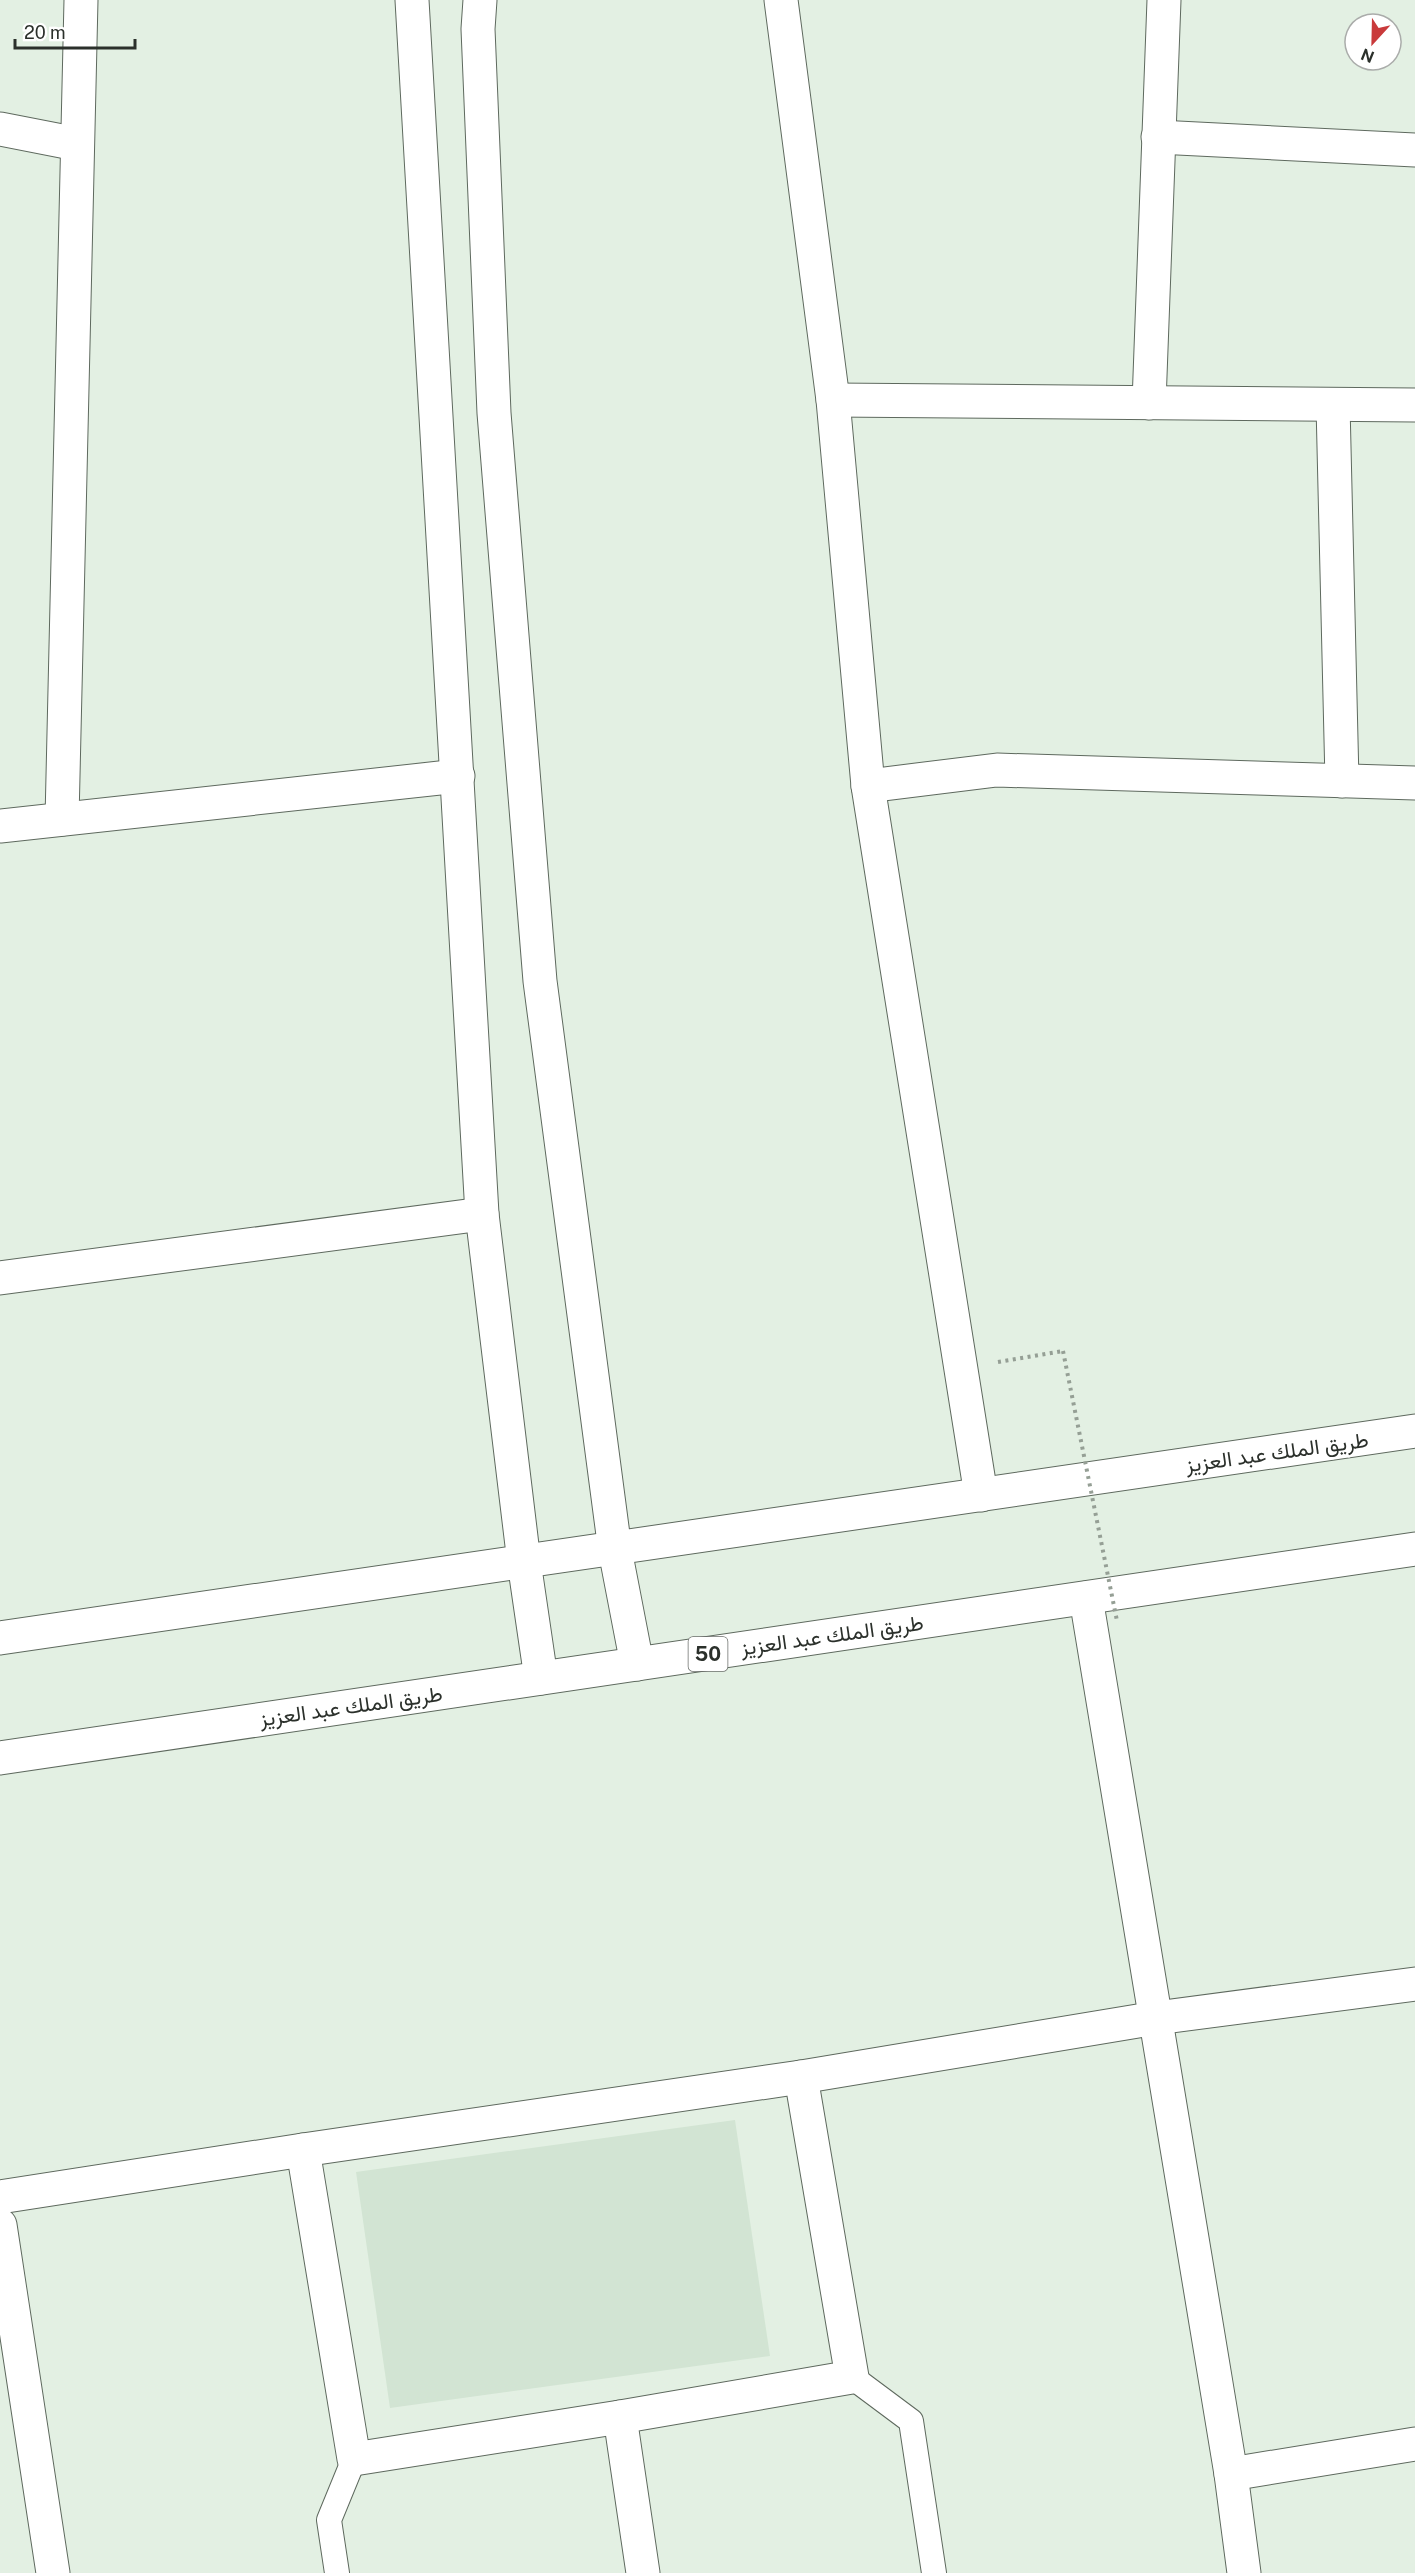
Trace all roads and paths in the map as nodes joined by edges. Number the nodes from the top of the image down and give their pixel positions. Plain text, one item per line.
1 (81, 0) edge
2 (412, 0) edge
3 (480, 0) edge
4 (781, 0) edge
5 (1164, 0) edge
6 (0, 129) edge
7 (1158, 137) junction
8 (77, 144) junction
9 (1415, 150) edge
10 (833, 400) junction
11 (1149, 403) junction
12 (1333, 405) junction
13 (1415, 405) edge
14 (458, 776) junction
15 (1342, 781) junction
16 (1415, 783) edge
17 (868, 786) junction
18 (62, 819) junction
19 (0, 826) edge
20 (482, 1214) junction
21 (0, 1278) edge
22 (961, 1368) junction
23 (1415, 1431) edge
24 (981, 1496) junction
25 (1415, 1549) edge
26 (615, 1550) junction
27 (524, 1562) junction
28 (1086, 1598) junction
29 (1117, 1621) dead end
30 (0, 1638) edge
31 (637, 1664) junction
32 (541, 1678) junction
33 (0, 1758) edge
34 (1415, 1984) edge
35 (1156, 2018) junction
36 (801, 2077) junction
37 (303, 2150) junction
38 (0, 2197) edge
39 (0, 2230) edge
40 (852, 2377) junction
41 (620, 2417) junction
42 (1415, 2444) edge
43 (354, 2458) junction
44 (1231, 2474) junction
45 (53, 2573) edge
46 (337, 2573) edge
47 (643, 2573) edge
48 (934, 2573) edge
49 (1244, 2573) edge

1 - 8 main road
2 - 14 main road
3 - 26 main road
4 - 10 main road
5 - 7 main road
6 - 8 main road
7 - 9 main road
7 - 11 main road
8 - 18 main road
10 - 11 main road
10 - 17 main road
11 - 12 main road
12 - 13 main road
12 - 15 main road
14 - 18 main road
14 - 20 main road
15 - 16 main road
15 - 17 main road
17 - 22 main road
18 - 19 main road
20 - 21 main road
20 - 27 main road
22 - 24 main road
22 - 29 path, bridge
23 - 24 main road, طريق الملك عبد العزيز
24 - 26 main road, طريق الملك عبد العزيز
25 - 28 main road, طريق الملك عبد العزيز / 50
26 - 27 main road, طريق الملك عبد العزيز
26 - 31 main road
27 - 30 main road, طريق الملك عبد العزيز
27 - 32 main road
28 - 31 main road, طريق الملك عبد العزيز / 50
28 - 35 main road
31 - 32 main road, طريق الملك عبد العزيز / 50
32 - 33 main road, طريق الملك عبد العزيز / 50
34 - 35 main road
35 - 36 main road
35 - 44 main road
36 - 37 main road
36 - 40 main road
37 - 38 main road
37 - 43 main road
39 - 45 main road
40 - 41 main road
40 - 48 lane
41 - 43 main road
41 - 47 main road
42 - 44 main road
43 - 46 lane
44 - 49 main road

